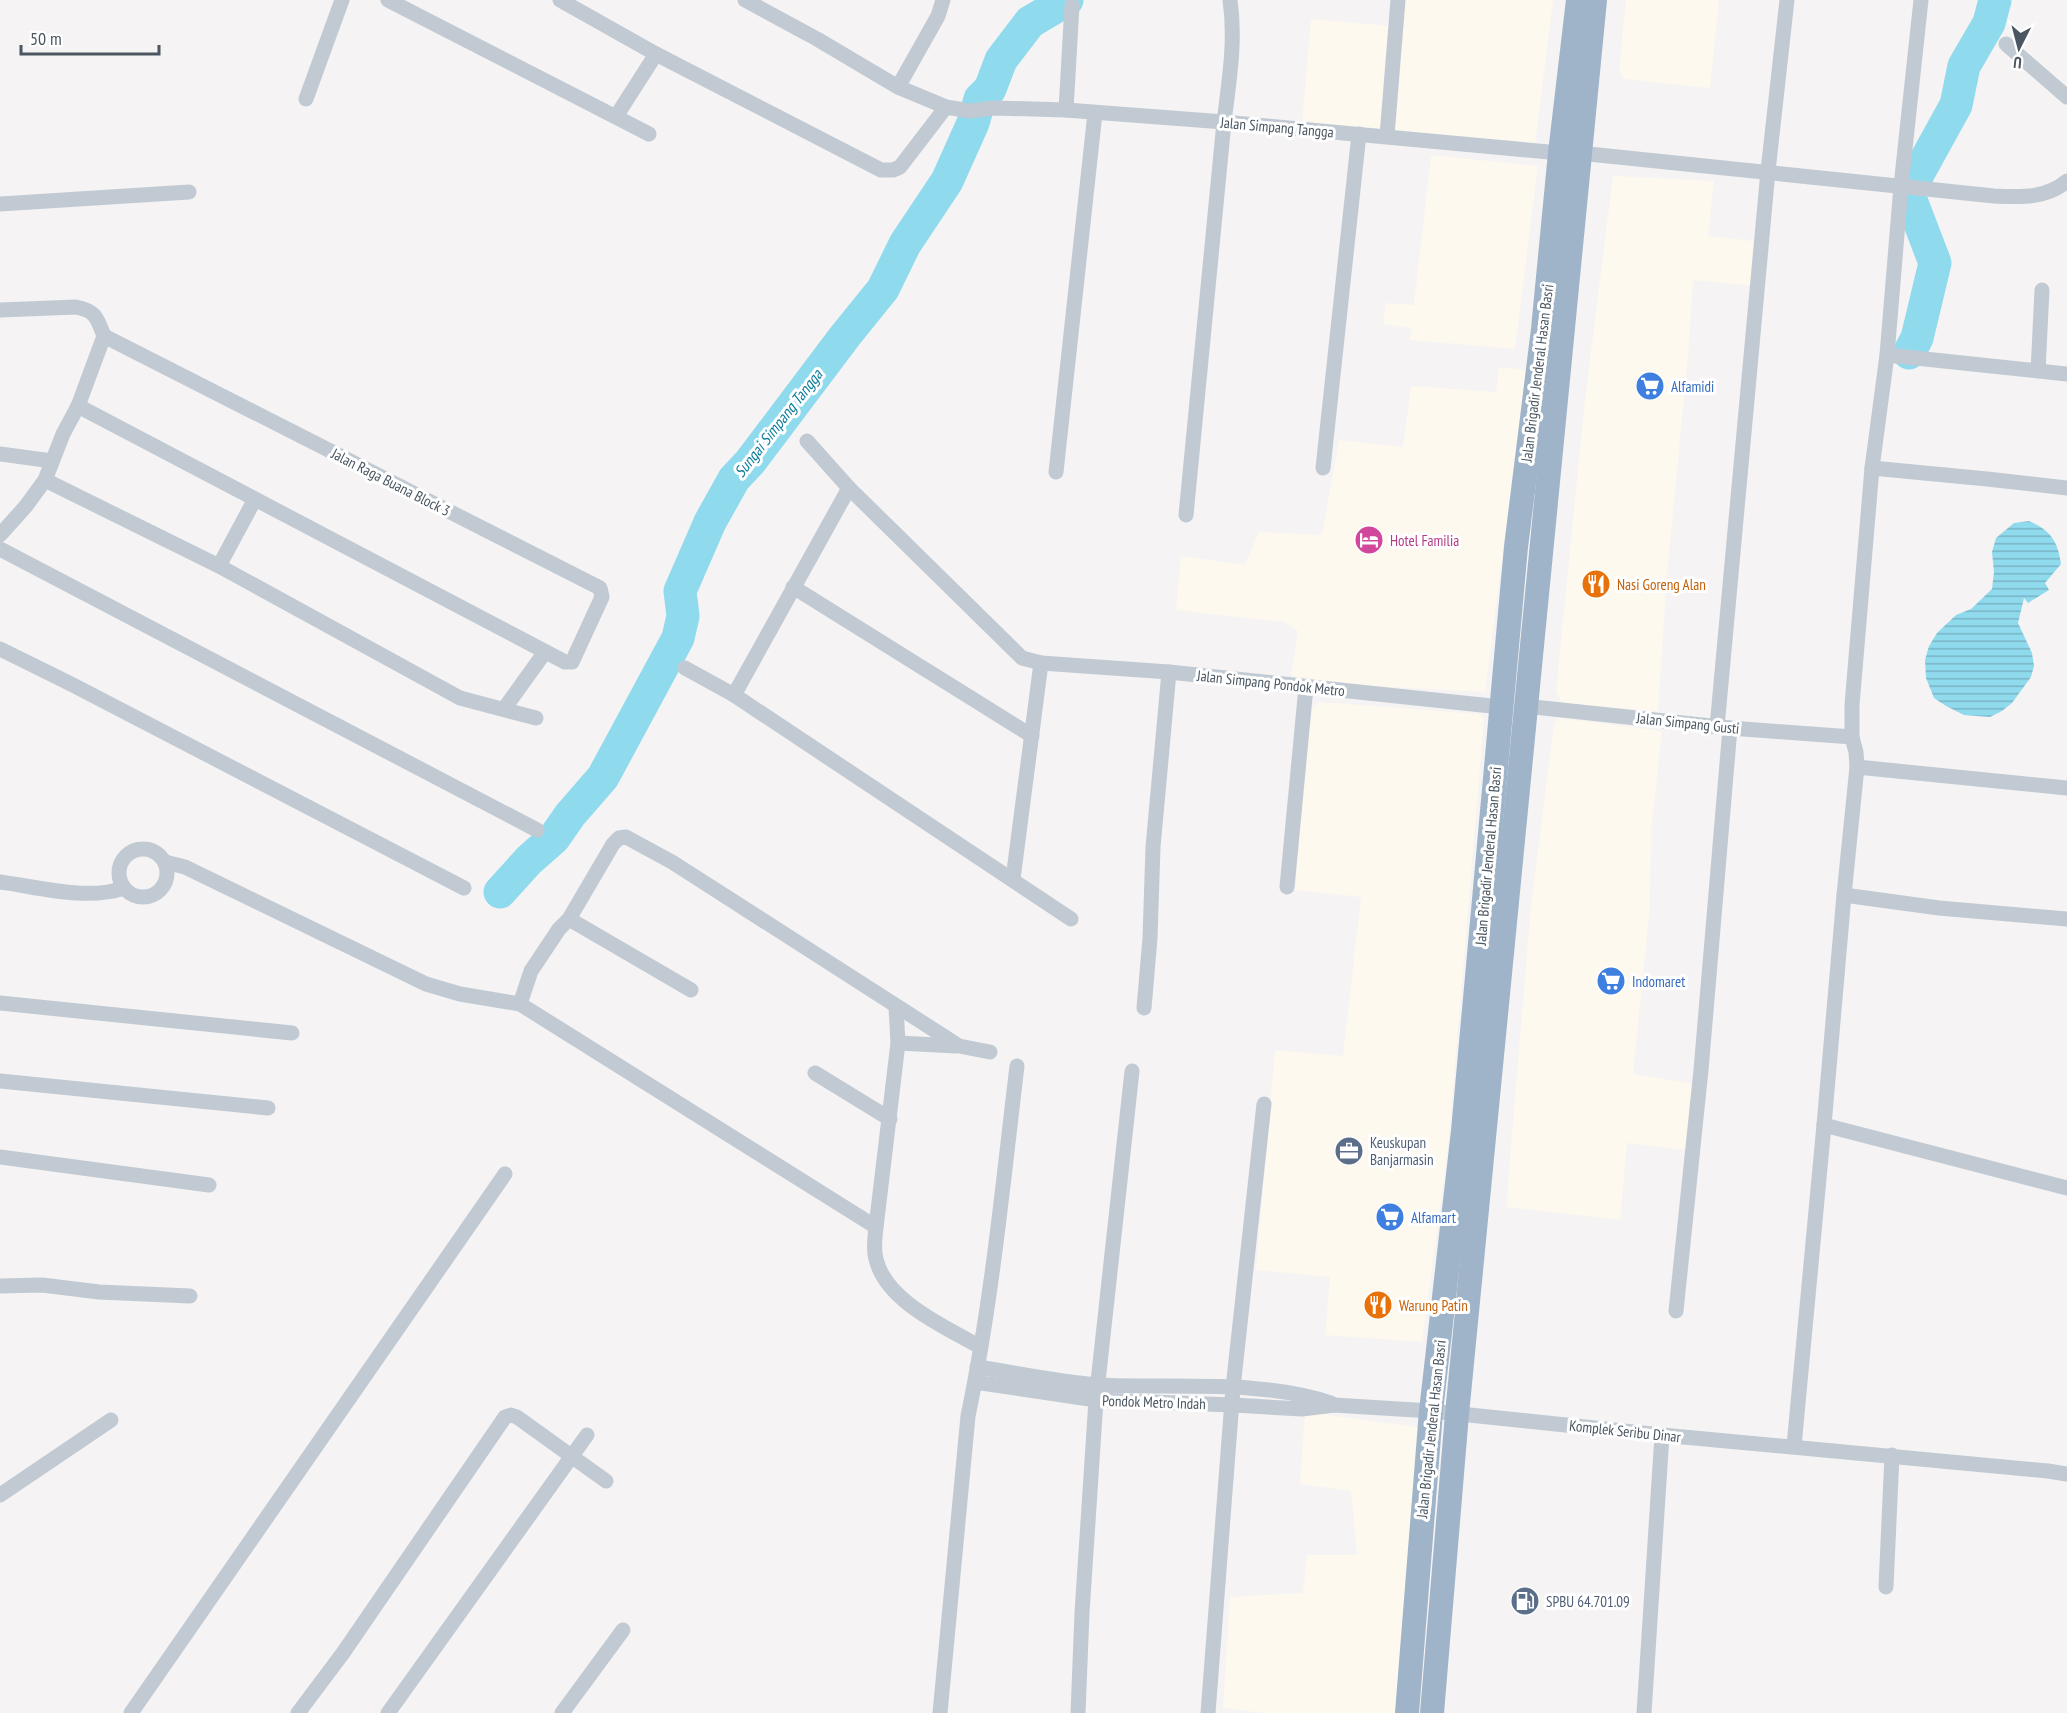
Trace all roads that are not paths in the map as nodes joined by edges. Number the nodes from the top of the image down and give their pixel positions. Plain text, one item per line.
1 (342, 0) edge
2 (388, 0) edge
3 (560, 0) edge
4 (745, 0) edge
5 (943, 0) edge
6 (1230, 0) edge
7 (1398, 0) edge
8 (1578, 0) edge
9 (1595, 0) edge
10 (1787, 0) edge
11 (1921, 0) edge
12 (1072, 4) dead end
13 (2006, 45) dead end
14 (656, 54) junction
15 (898, 87) junction
16 (2067, 97) edge
17 (306, 99) dead end
18 (946, 107) junction
19 (1066, 110) junction
20 (1095, 112) junction
21 (617, 116) junction
22 (1224, 122) junction
23 (649, 134) dead end
24 (1359, 134) junction
25 (1387, 136) junction
26 (1569, 153) junction
27 (1768, 171) junction
28 (2067, 181) edge
29 (1901, 186) junction
30 (189, 192) dead end
31 (0, 204) edge
32 (2042, 290) dead end
33 (0, 310) edge
34 (104, 336) junction
35 (1887, 355) junction
36 (2038, 371) junction
37 (2067, 374) edge
38 (78, 406) junction
39 (807, 441) dead end
40 (0, 454) edge
41 (52, 461) junction
42 (1323, 468) dead end
43 (1872, 468) junction
44 (1056, 472) dead end
45 (45, 480) junction
46 (849, 488) junction
47 (2067, 488) edge
48 (255, 499) junction
49 (1186, 515) dead end
50 (0, 534) edge
51 (0, 549) edge
52 (219, 566) junction
53 (793, 587) junction
54 (0, 649) edge
55 (545, 652) junction
56 (1041, 663) junction
57 (685, 668) dead end
58 (1169, 672) junction
59 (1305, 687) junction
60 (734, 695) junction
61 (1513, 706) junction
62 (504, 709) junction
63 (536, 718) dead end
64 (1723, 728) junction
65 (1032, 736) junction
66 (1852, 737) junction
67 (1857, 767) junction
68 (2067, 789) edge
69 (537, 830) dead end
70 (165, 862) junction
71 (1012, 879) junction
72 (0, 882) edge
73 (1287, 887) dead end
74 (124, 888) junction
75 (464, 888) dead end
76 (1844, 895) junction
77 (569, 919) junction
78 (1071, 919) dead end
79 (2067, 919) edge
80 (1491, 952) junction
81 (691, 990) dead end
82 (0, 1003) edge
83 (520, 1004) junction
84 (896, 1007) junction
85 (1144, 1008) dead end
86 (292, 1034) dead end
87 (898, 1043) junction
88 (959, 1046) junction
89 (990, 1052) dead end
90 (1017, 1066) dead end
91 (1132, 1071) dead end
92 (815, 1073) dead end
93 (0, 1081) edge
94 (1264, 1104) dead end
95 (268, 1108) dead end
96 (890, 1119) junction
97 (1824, 1125) junction
98 (0, 1157) edge
99 (505, 1174) dead end
100 (209, 1185) dead end
101 (2067, 1188) edge
102 (876, 1227) junction
103 (0, 1286) edge
104 (190, 1296) dead end
105 (1443, 1307) junction
106 (1467, 1309) junction
107 (1676, 1311) dead end
108 (980, 1347) junction
109 (976, 1375) junction
110 (1233, 1388) junction
111 (1097, 1392) junction
112 (1233, 1405) junction
113 (1334, 1405) junction
114 (1431, 1411) junction
115 (1456, 1414) junction
116 (111, 1420) dead end
117 (588, 1435) dead end
118 (1662, 1435) junction
119 (1794, 1446) junction
120 (1892, 1455) junction
121 (572, 1456) junction
122 (2067, 1474) edge
123 (606, 1481) dead end
124 (0, 1495) edge
125 (1886, 1587) dead end
126 (623, 1630) dead end
127 (131, 1713) edge
128 (298, 1713) edge
129 (388, 1713) edge
130 (562, 1713) edge
131 (940, 1713) edge
132 (1078, 1713) edge
133 (1208, 1713) edge
134 (1407, 1713) edge
135 (1432, 1713) edge
136 (1644, 1713) edge

1 - 17 street
2 - 21 street
3 - 14 street
4 - 15 street, Jalan Simpang Tangga
5 - 15 street
6 - 22 street
7 - 25 street
8 - 26 highway, Jalan Brigadir Jenderal Hasan Basri
9 - 26 highway, Jalan Brigadir Jenderal Hasan Basri
10 - 27 street
11 - 29 street
12 - 19 street
13 - 16 street
14 - 18 street
14 - 21 street
15 - 18 street, Jalan Simpang Tangga
18 - 19 street, Jalan Simpang Tangga
19 - 20 street, Jalan Simpang Tangga
20 - 22 street, Jalan Simpang Tangga
20 - 44 street
21 - 23 street
22 - 24 street, Jalan Simpang Tangga
22 - 49 street
24 - 25 street, Jalan Simpang Tangga
24 - 42 street
25 - 26 street, Jalan Simpang Tangga
26 - 27 street, Jalan Simpang Tangga
26 - 61 highway, Jalan Brigadir Jenderal Hasan Basri
27 - 29 street, Jalan Simpang Tangga
27 - 64 street
28 - 29 street, Jalan Simpang Tangga
29 - 35 street
30 - 31 street
32 - 36 street
33 - 34 street
34 - 38 street
34 - 55 street, Jalan Raga Buana Block 3
35 - 36 street
35 - 43 street
36 - 37 street
38 - 41 street
38 - 48 street
39 - 46 street
40 - 41 street
41 - 45 street
43 - 47 street
43 - 66 street
45 - 50 street
45 - 52 street
46 - 53 street
46 - 56 street
48 - 52 street
48 - 55 street
51 - 69 street
52 - 62 street
53 - 60 street
53 - 65 street
54 - 75 street
55 - 62 street
56 - 58 street, Jalan Simpang Pondok Metro
56 - 65 street
57 - 60 street
58 - 59 street, Jalan Simpang Pondok Metro
58 - 85 street
59 - 61 street, Jalan Simpang Pondok Metro
59 - 73 street
60 - 71 street
61 - 64 street, Jalan Simpang Gusti
61 - 80 highway, Jalan Brigadir Jenderal Hasan Basri
62 - 63 street
64 - 66 street, Jalan Simpang Gusti
64 - 107 street
65 - 71 street
66 - 67 street
67 - 68 street
67 - 76 street
70 - 74 street
70 - 74 street
70 - 83 street
71 - 78 street
72 - 74 street
76 - 79 street
76 - 97 street
77 - 81 street
77 - 83 street
77 - 84 street
80 - 105 highway, Jalan Brigadir Jenderal Hasan Basri
80 - 106 highway, Jalan Brigadir Jenderal Hasan Basri
82 - 86 street
83 - 102 street
84 - 87 street
84 - 88 street
87 - 88 street
87 - 96 street
88 - 89 street
90 - 108 street
91 - 111 street
92 - 96 street
93 - 95 street
94 - 110 street
96 - 102 street
97 - 101 street
97 - 119 street
98 - 100 street
99 - 127 street
102 - 108 street
103 - 104 street
105 - 106 highway
105 - 114 highway, Jalan Brigadir Jenderal Hasan Basri
106 - 115 highway, Jalan Brigadir Jenderal Hasan Basri
108 - 109 street
109 - 111 street, Pondok Metro Indah
109 - 131 street
110 - 111 street, Pondok Metro Indah
110 - 112 street
110 - 113 street, Pondok Metro Indah
111 - 112 street, Pondok Metro Indah
111 - 132 street
112 - 113 street, Pondok Metro Indah
112 - 133 street
113 - 114 street, Pondok Metro Indah
114 - 115 street, Komplek Seribu Dinar
114 - 134 highway, Jalan Brigadir Jenderal Hasan Basri
115 - 118 street, Komplek Seribu Dinar
115 - 135 highway, Jalan Brigadir Jenderal Hasan Basri
116 - 124 street
117 - 121 street
118 - 119 street, Komplek Seribu Dinar
118 - 136 street
119 - 120 street, Komplek Seribu Dinar
120 - 122 street, Komplek Seribu Dinar
120 - 125 street
121 - 123 street
121 - 128 street
121 - 129 street
126 - 130 street

